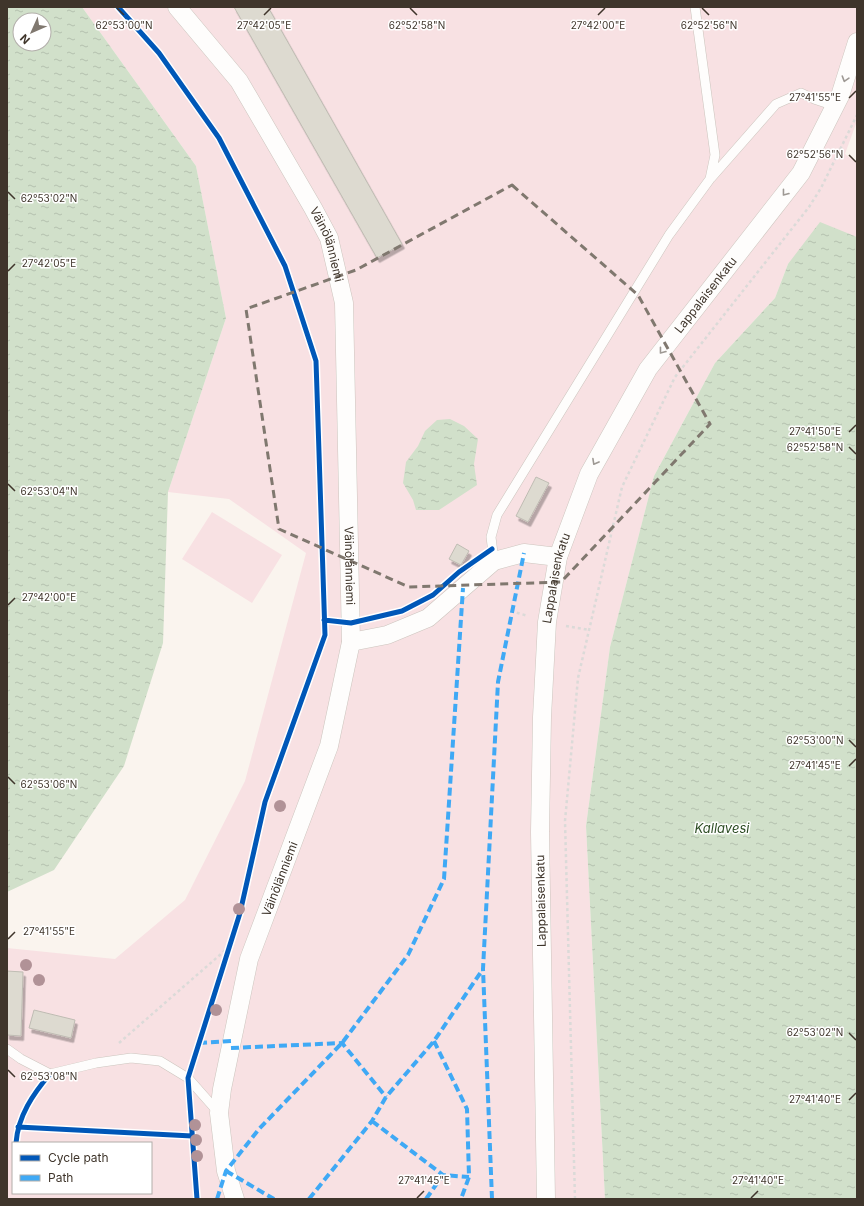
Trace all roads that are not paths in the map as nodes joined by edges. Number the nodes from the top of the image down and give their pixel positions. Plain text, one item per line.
1 (177, 7) edge
2 (695, 7) edge
3 (857, 42) edge
4 (835, 106) junction
5 (710, 179) junction
6 (558, 557) junction
7 (494, 562) junction
8 (351, 642) junction
9 (7, 1049) edge
10 (219, 1113) junction
11 (235, 1199) edge
12 (546, 1199) edge

1 - 8 street, Väinölänniemi
2 - 5 lane
3 -> 4 street, Lappalaisenkatu
4 - 5 lane
4 -> 6 street, Lappalaisenkatu
5 - 7 lane
6 - 7 street
6 - 12 street, Lappalaisenkatu
7 - 8 street
8 - 10 street, Väinölänniemi
9 - 10 lane
10 - 11 street, Väinölänniemi

